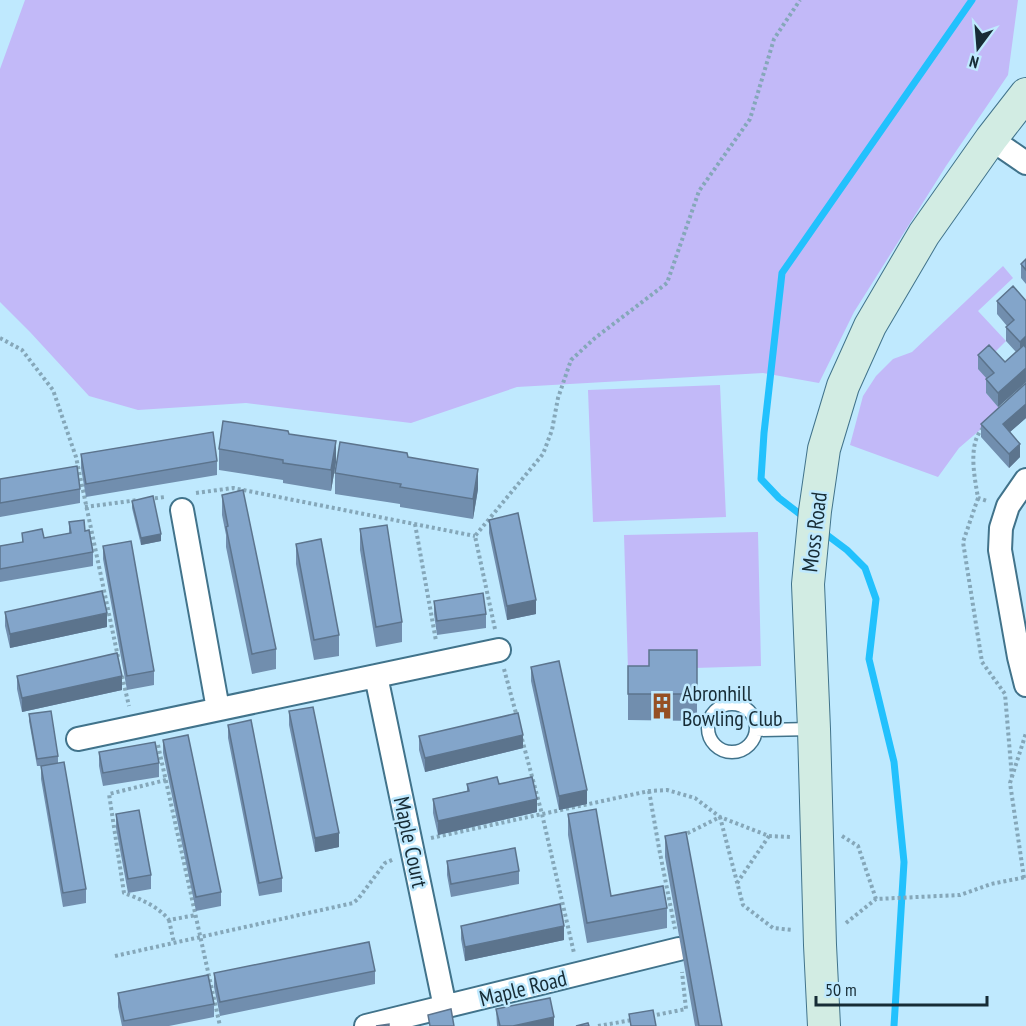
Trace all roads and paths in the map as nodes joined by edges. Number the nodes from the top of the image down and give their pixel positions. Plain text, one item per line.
1 (800, 0) edge
2 (1026, 94) edge
3 (991, 139) junction
4 (1026, 164) edge
5 (0, 338) edge
6 (987, 424) edge
7 (1026, 480) edge
8 (978, 498) junction
9 (178, 500) junction
10 (1008, 506) junction
11 (86, 507) junction
12 (415, 524) junction
13 (475, 536) junction
14 (500, 650) junction
15 (118, 657) edge
16 (440, 663) junction
17 (120, 669) edge
18 (376, 676) junction
19 (1026, 684) edge
20 (218, 709) junction
21 (143, 725) junction
22 (519, 726) edge
23 (814, 729) junction
24 (756, 730) dead end
25 (1026, 733) edge
26 (522, 737) edge
27 (78, 739) dead end
28 (1012, 778) junction
29 (166, 780) junction
30 (542, 814) junction
31 (720, 817) junction
32 (769, 836) junction
33 (842, 836) dead end
34 (435, 837) dead end
35 (795, 837) dead end
36 (679, 838) edge
37 (669, 843) edge
38 (659, 848) dead end
39 (413, 852) junction
40 (1025, 877) edge
41 (737, 883) junction
42 (876, 899) junction
43 (196, 915) junction
44 (855, 916) dead end
45 (169, 920) junction
46 (820, 932) junction
47 (201, 937) junction
48 (174, 943) junction
49 (679, 949) dead end
50 (115, 956) dead end
51 (579, 974) junction
52 (445, 1007) junction
53 (220, 1026) edge
54 (366, 1026) edge
55 (824, 1026) edge

1 - 13 path
2 - 3 street, Moss Road
3 - 4 street
3 - 23 street, Moss Road
5 - 11 path
6 - 8 path
7 - 10 street
8 - 10 path
8 - 28 path
9 - 11 path
9 - 12 path
9 - 20 street
10 - 19 street
11 - 15 path
12 - 13 path
12 - 16 path
13 - 14 path
14 - 16 street
14 - 22 path
16 - 18 street
17 - 21 path
18 - 20 street
18 - 39 street, Maple Court
20 - 21 street
21 - 27 street
21 - 29 path
23 - 24 lane
23 - 46 street, Moss Road
25 - 28 path
26 - 30 path
28 - 40 path
29 - 43 path
29 - 45 path
30 - 31 path
30 - 34 path
30 - 51 path
31 - 32 path
31 - 36 path
31 - 41 path
32 - 35 path
32 - 41 path
33 - 42 path
37 - 38 path
39 - 47 path
39 - 52 street, Maple Court
40 - 42 path
41 - 46 path
42 - 44 path
43 - 45 path
43 - 47 path
45 - 48 path
46 - 55 street, Moss Road
47 - 48 path
47 - 53 path
48 - 50 path
49 - 51 street, Maple Road
51 - 52 street, Maple Road
52 - 54 street, Maple Road

